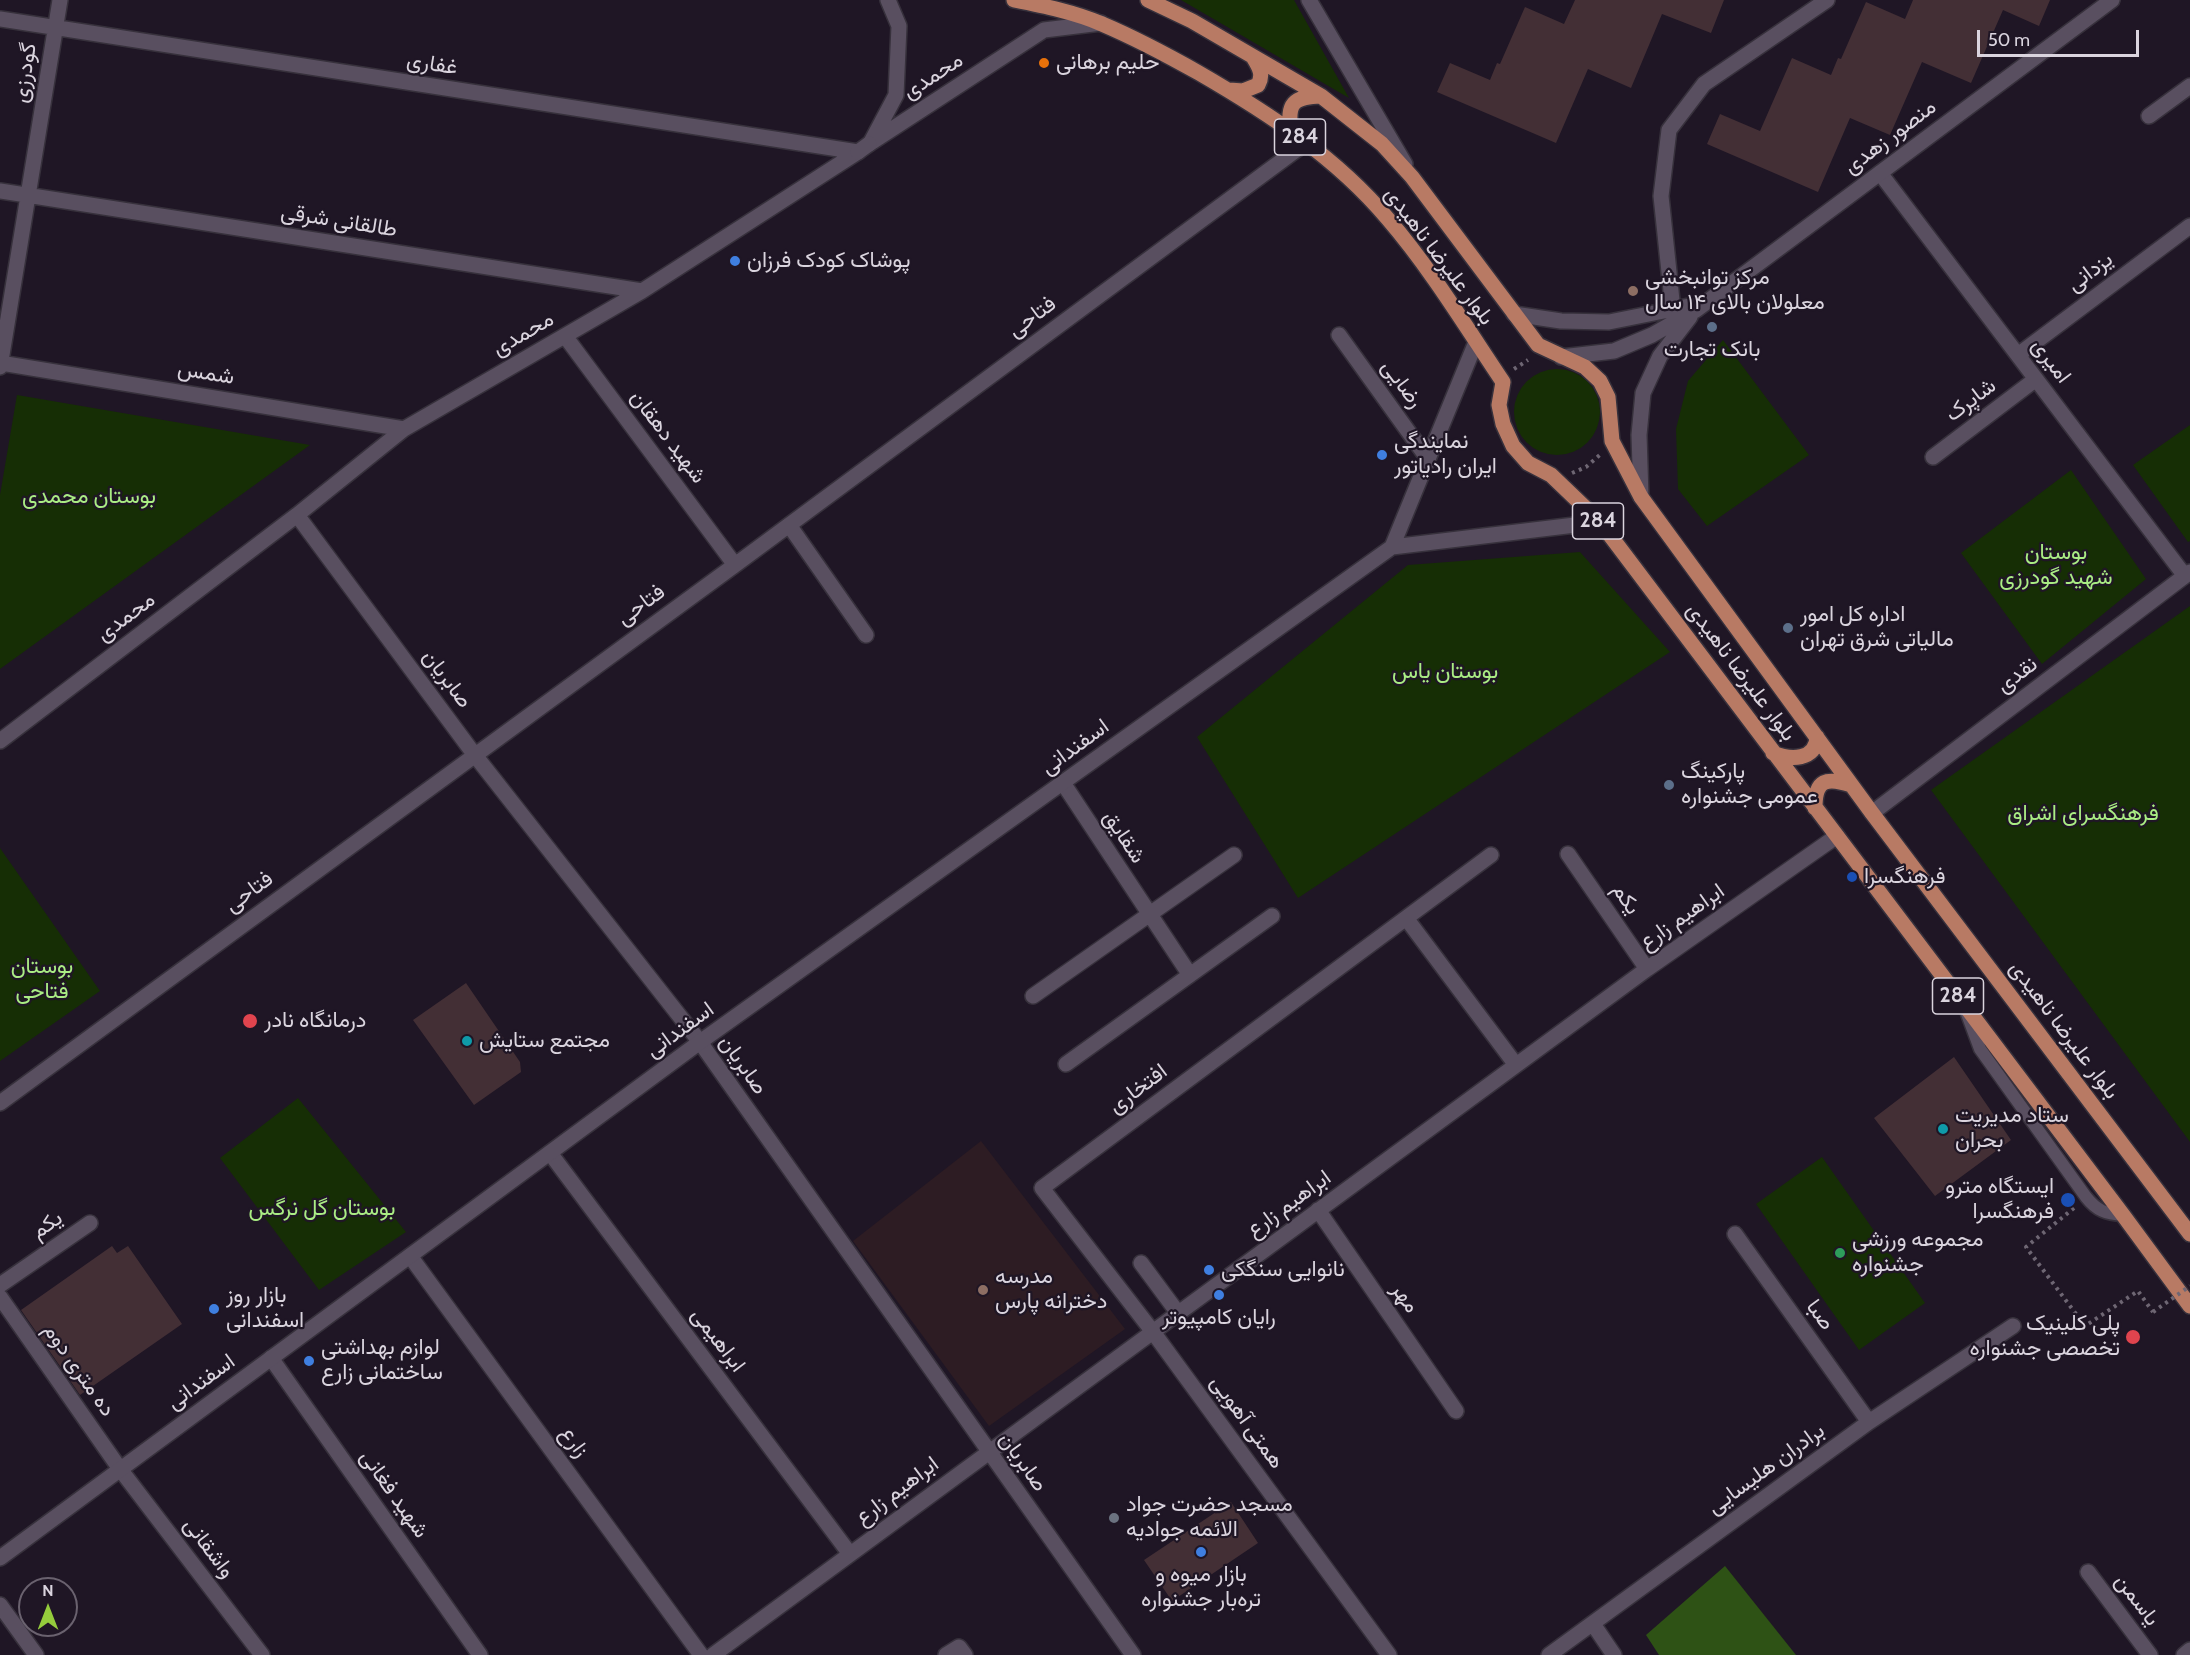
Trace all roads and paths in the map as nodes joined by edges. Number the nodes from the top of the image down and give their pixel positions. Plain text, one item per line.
1 (60, 0) edge
2 (888, 0) edge
3 (1014, 0) edge
4 (1148, 0) edge
5 (1309, 0) edge
6 (1827, 0) edge
7 (2112, 0) edge
8 (0, 20) edge
9 (1101, 23) junction
10 (56, 28) junction
11 (1253, 57) junction
12 (2190, 86) edge
13 (1229, 90) junction
14 (1321, 96) junction
15 (2149, 116) dead end
16 (1292, 131) junction
17 (1307, 142) junction
18 (864, 148) junction
19 (1881, 172) junction
20 (1412, 177) junction
21 (0, 192) edge
22 (28, 196) junction
23 (2190, 226) edge
24 (642, 291) junction
25 (1701, 307) junction
26 (1673, 310) junction
27 (1514, 314) junction
28 (1339, 335) dead end
29 (565, 336) junction
30 (1476, 342) junction
31 (2018, 355) junction
32 (1561, 357) junction
33 (0, 364) edge
34 (2036, 379) junction
35 (405, 429) junction
36 (1612, 441) junction
37 (1933, 457) dead end
38 (1428, 459) junction
39 (1551, 475) junction
40 (1641, 497) junction
41 (297, 515) junction
42 (1600, 522) junction
43 (789, 525) junction
44 (1392, 547) junction
45 (735, 565) junction
46 (2187, 574) edge
47 (866, 635) dead end
48 (1817, 737) junction
49 (0, 741) edge
50 (1773, 753) junction
51 (474, 754) junction
52 (1063, 783) junction
53 (1851, 785) junction
54 (1815, 808) junction
55 (1872, 813) junction
56 (1837, 836) junction
57 (1568, 854) dead end
58 (1234, 855) dead end
59 (1491, 855) dead end
60 (1149, 914) junction
61 (1272, 916) dead end
62 (1406, 918) junction
63 (1647, 969) junction
64 (1190, 975) junction
65 (1033, 996) dead end
66 (1962, 1001) junction
67 (700, 1042) junction
68 (1066, 1064) dead end
69 (1516, 1065) junction
70 (0, 1103) edge
71 (550, 1153) junction
72 (2086, 1197) junction
73 (1318, 1210) junction
74 (2123, 1215) junction
75 (90, 1223) dead end
76 (1735, 1234) dead end
77 (2190, 1234) edge
78 (410, 1256) junction
79 (1141, 1263) dead end
80 (0, 1285) edge
81 (2190, 1286) edge
82 (0, 1297) edge
83 (2190, 1306) edge
84 (1178, 1313) junction
85 (2013, 1326) dead end
86 (1153, 1332) junction
87 (271, 1358) junction
88 (1456, 1412) dead end
89 (1869, 1422) junction
90 (988, 1451) junction
91 (120, 1469) junction
92 (850, 1554) junction
93 (0, 1558) edge
94 (2088, 1572) dead end
95 (0, 1605) edge
96 (1593, 1624) junction
97 (2190, 1650) edge
98 (36, 1655) edge
99 (262, 1655) edge
100 (480, 1655) edge
101 (701, 1655) edge
102 (713, 1655) edge
103 (946, 1655) edge
104 (965, 1655) edge
105 (1133, 1655) edge
106 (1389, 1655) edge
107 (1549, 1655) edge
108 (1614, 1655) edge
109 (2150, 1655) edge
110 (2184, 1655) edge

1 - 10 street, گودرزی
2 - 18 street
3 - 9 main road, بلوار علیرضا ناهیدی / 284
4 - 11 main road, بلوار علیرضا ناهیدی / 284
5 - 20 street
6 - 26 street
7 - 19 street, منصور زهدی
8 - 10 street, غفاری
9 - 13 main road, بلوار علیرضا ناهیدی / 284
9 - 18 street, محمدی
10 - 18 street, غفاری
10 - 22 street, گودرزی
11 - 13 main road
11 - 14 main road, بلوار علیرضا ناهیدی / 284
12 - 15 street
13 - 16 main road, بلوار علیرضا ناهیدی / 284
14 - 16 main road
14 - 20 main road, بلوار علیرضا ناهیدی / 284
16 - 17 main road, بلوار علیرضا ناهیدی / 284
17 - 30 main road, بلوار علیرضا ناهیدی / 284
17 - 43 street, فتاحی
18 - 24 street, محمدی
19 - 25 street, منصور زهدی
19 - 31 street, امیری
20 - 27 main road, بلوار علیرضا ناهیدی / 284
21 - 22 street, طالقانی شرقی
22 - 24 street, طالقانی شرقی
22 - 33 street, گودرزی
23 - 31 street, یزدانی
24 - 29 street, محمدی
25 - 26 street
25 - 32 street, منصور زهدی
25 - 40 street, منصور زهدی
26 - 27 street
27 - 32 main road, بلوار علیرضا ناهیدی / 284
28 - 38 street, رضایی
29 - 35 street, محمدی
29 - 45 street, شهید دهقان
30 - 38 street
30 - 39 main road, بلوار علیرضا ناهیدی / 284
31 - 34 street, امیری
32 - 36 main road, بلوار علیرضا ناهیدی
33 - 35 street, شمس
34 - 37 street, شاپرک
34 - 46 street, امیری
35 - 41 street, محمدی
36 - 39 path
36 - 40 main road, بلوار علیرضا ناهیدی / 284
38 - 44 street
39 - 42 main road, بلوار علیرضا ناهیدی / 284
40 - 48 main road, بلوار علیرضا ناهیدی / 284
41 - 49 street, محمدی
41 - 51 street, صابریان
42 - 44 street
42 - 50 main road, بلوار علیرضا ناهیدی / 284
43 - 45 street, فتاحی
43 - 47 street
44 - 52 street, اسفندانی
45 - 51 street, فتاحی
46 - 55 street, نقدی
48 - 50 main road
48 - 53 main road, بلوار علیرضا ناهیدی / 284
50 - 54 main road, بلوار علیرضا ناهیدی / 284
51 - 67 street, صابریان
51 - 70 street, فتاحی
52 - 60 street, شقایق
52 - 67 street, اسفندانی
53 - 54 main road
53 - 55 main road, بلوار علیرضا ناهیدی / 284
54 - 56 main road, بلوار علیرضا ناهیدی / 284
55 - 77 main road, بلوار علیرضا ناهیدی / 284
56 - 63 street, ابراهیم زارع
56 - 66 main road, بلوار علیرضا ناهیدی / 284
57 - 63 street, یکم
58 - 60 street
59 - 62 street, افتخاری
60 - 64 street, شقایق
60 - 65 street
61 - 64 street
62 - 69 street
62 - 86 street, افتخاری
63 - 69 street, ابراهیم زارع
64 - 68 street
66 - 72 lane
66 - 74 main road, بلوار علیرضا ناهیدی / 284
67 - 71 street, اسفندانی
67 - 90 street, صابریان
69 - 73 street, ابراهیم زارع
71 - 78 street, اسفندانی
71 - 92 street, ابراهیمی
72 - 74 lane
72 - 81 path, bridge
73 - 84 street, ابراهیم زارع
73 - 88 street, مهر
74 - 83 main road, بلوار علیرضا ناهیدی / 284
75 - 80 street, یکم
76 - 89 street, صبا
78 - 87 street, اسفندانی
78 - 101 street, زارع
79 - 84 street
82 - 91 street, ده متری دوم
84 - 86 street, ابراهیم زارع
85 - 89 street, برادران هلیسایی
86 - 90 street, ابراهیم زارع
86 - 106 street, همتی آهویی
87 - 91 street, اسفندانی
87 - 100 street, شهید فغانی
89 - 96 street, برادران هلیسایی
90 - 92 street, ابراهیم زارع
90 - 105 street, صابریان
91 - 93 street, اسفندانی
91 - 99 street, واشقانی
92 - 102 street, ابراهیم زارع
94 - 109 street, یاسمن
95 - 98 street
96 - 107 street, برادران هلیسایی
96 - 108 street
97 - 110 street
103 - 104 street

